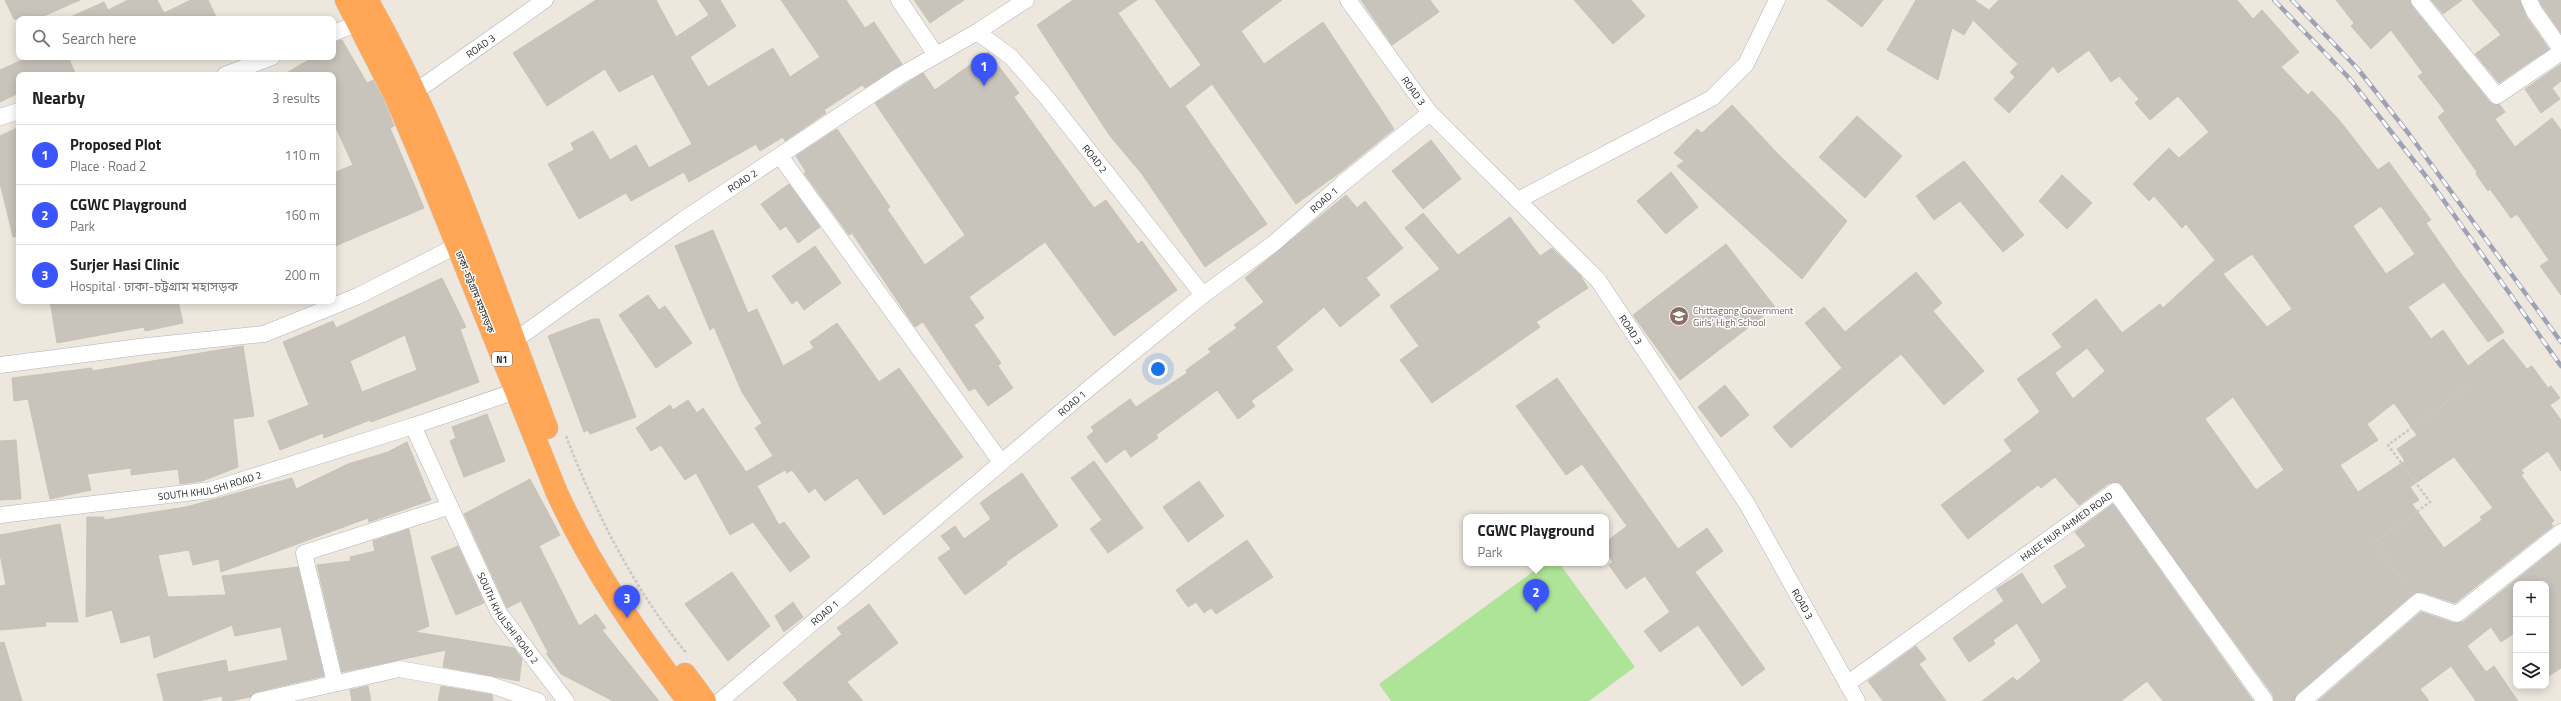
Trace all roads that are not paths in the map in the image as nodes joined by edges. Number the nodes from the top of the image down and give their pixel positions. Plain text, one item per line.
1 (346, 0) edge
2 (545, 0) edge
3 (899, 0) edge
4 (1026, 0) edge
5 (1348, 0) edge
6 (1777, 0) edge
7 (2419, 0) edge
8 (2529, 0) edge
9 (368, 13) edge
10 (336, 31) edge
11 (978, 32) junction
12 (2561, 51) edge
13 (936, 56) junction
14 (264, 60) edge
15 (234, 72) edge
16 (415, 92) junction
17 (16, 112) edge
18 (1430, 113) junction
19 (0, 117) edge
20 (780, 156) junction
21 (1518, 200) junction
22 (456, 246) junction
23 (1203, 294) junction
24 (514, 341) junction
25 (0, 365) edge
26 (523, 389) junction
27 (413, 426) junction
28 (1001, 462) junction
29 (448, 507) junction
30 (0, 515) edge
31 (2561, 532) edge
32 (335, 683) junction
33 (1847, 684) junction
34 (258, 701) edge
35 (538, 701) edge
36 (566, 701) edge
37 (688, 701) edge
38 (705, 701) edge
39 (720, 701) edge
40 (1857, 701) edge
41 (2266, 701) edge
42 (2303, 701) edge

1 - 9 highway, ঢাকা-চট্টগ্রাম মহাসড়ক / N1
2 - 16 street, ROAD 3
3 - 13 street
4 - 11 street, ROAD 2
5 - 18 street, ROAD 3
6 - 21 street
7 - 12 street
8 - 12 street
9 - 10 street
9 - 16 highway, ঢাকা-চট্টগ্রাম মহাসড়ক / N1
9 - 22 highway, ঢাকা-চট্টগ্রাম মহাসড়ক / N1
11 - 13 street, ROAD 2
11 - 23 street, ROAD 2
13 - 20 street, ROAD 2
14 - 15 street
16 - 24 highway, ঢাকা-চট্টগ্রাম মহাসড়ক / N1
17 - 19 street
18 - 21 street, ROAD 3
18 - 23 street, ROAD 1
20 - 24 street, ROAD 2
20 - 28 street
21 - 33 street, ROAD 3
22 - 25 street
22 - 26 highway, ঢাকা-চট্টগ্রাম মহাসড়ক / N1
23 - 28 street, ROAD 1
24 - 26 highway, ঢাকা-চট্টগ্রাম মহাসড়ক / N1
26 - 27 street, SOUTH KHULSHI ROAD 2
26 - 37 highway, ঢাকা-চট্টগ্রাম মহাসড়ক / N1
26 - 38 highway, ঢাকা-চট্টগ্রাম মহাসড়ক / N1
27 - 29 street, SOUTH KHULSHI ROAD 2
27 - 30 street, SOUTH KHULSHI ROAD 2
28 - 39 street, ROAD 1
29 - 32 street
29 - 36 street, SOUTH KHULSHI ROAD 2
31 - 42 street
32 - 34 street
32 - 35 street
33 - 40 street, ROAD 3
33 - 41 street, HAJEE NUR AHMED ROAD

